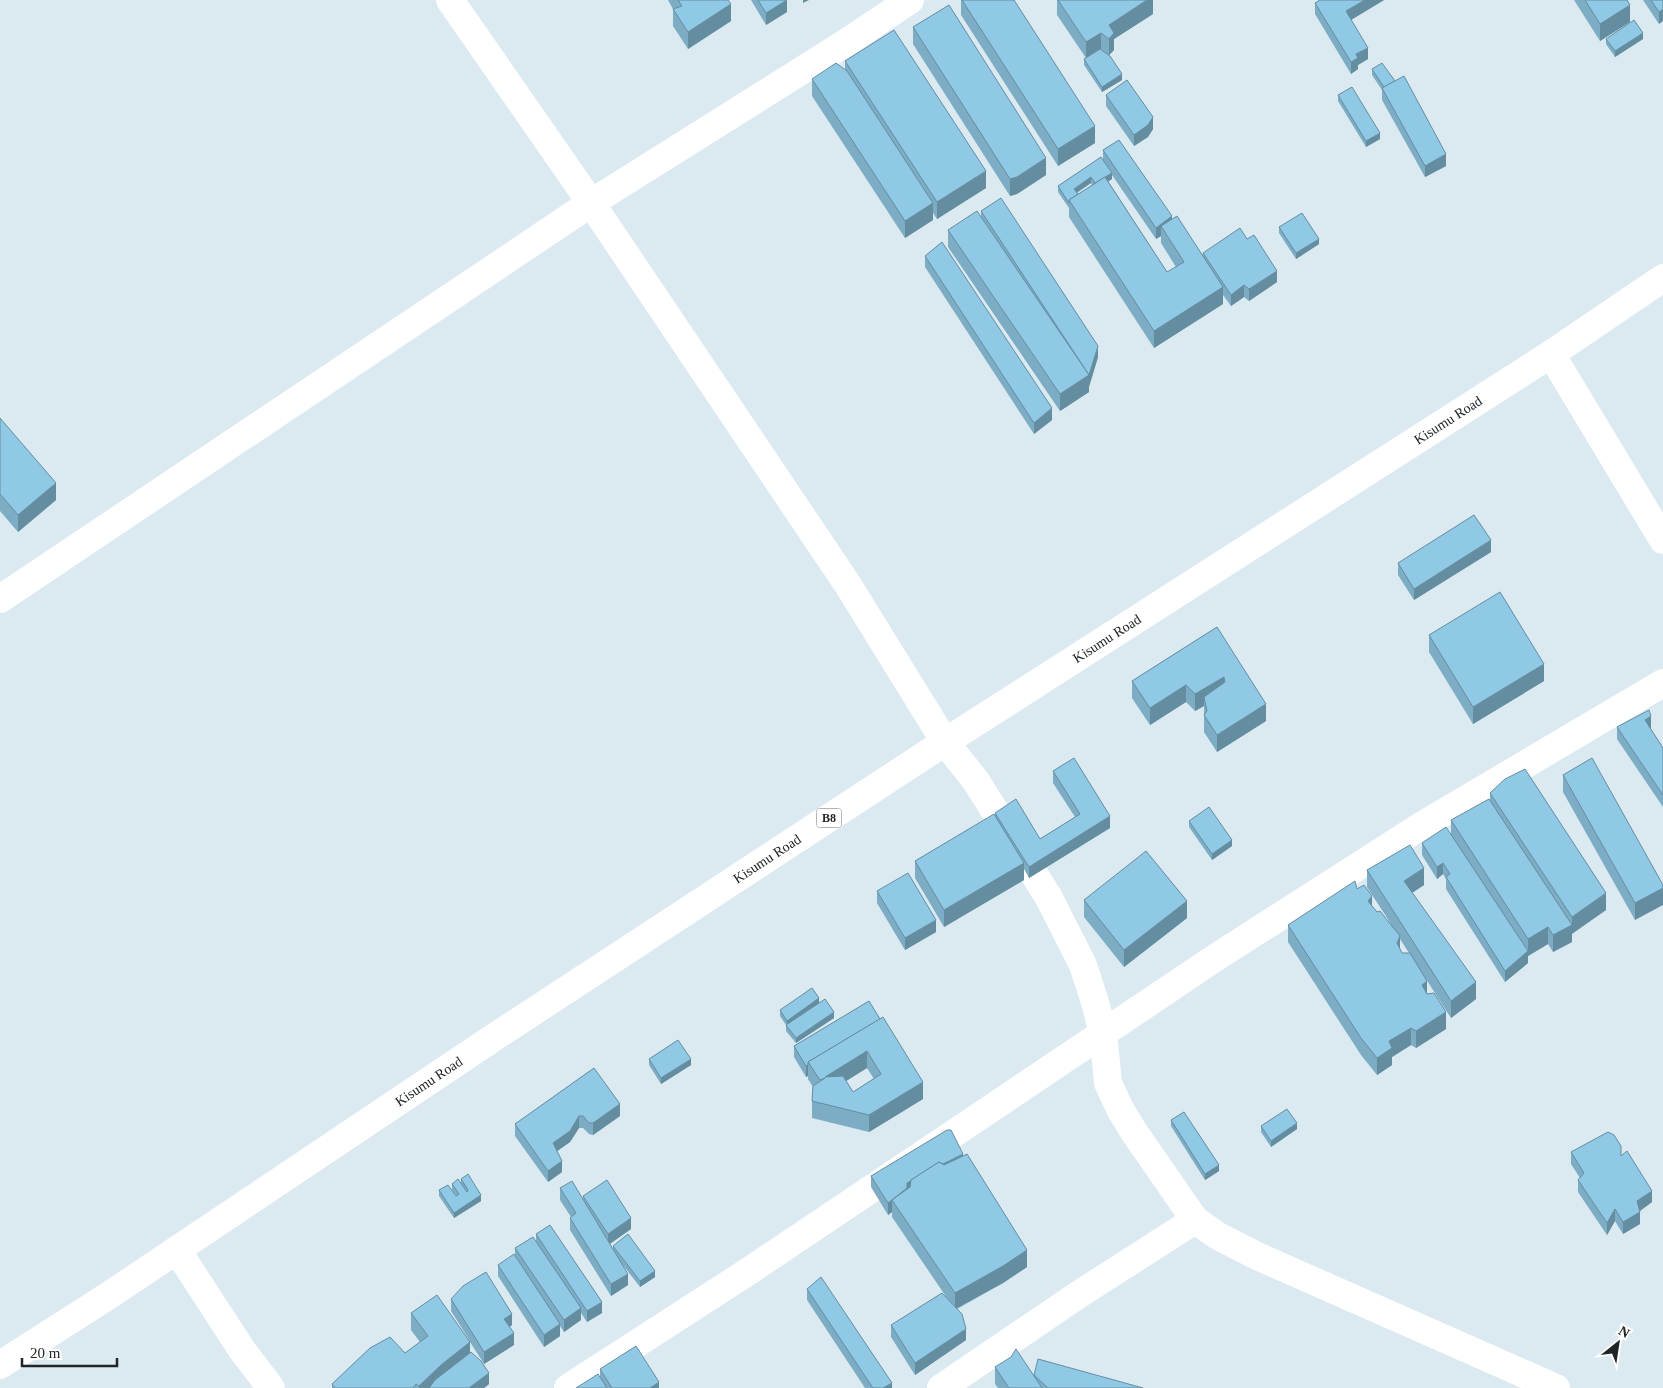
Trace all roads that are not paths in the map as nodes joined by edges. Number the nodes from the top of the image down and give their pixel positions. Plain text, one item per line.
1 (450, 0) edge
2 (910, 0) edge
3 (591, 203) junction
4 (1663, 278) edge
5 (1551, 354) junction
6 (1663, 540) edge
7 (0, 599) edge
8 (1663, 683) edge
9 (945, 742) junction
10 (1103, 1032) junction
11 (1196, 1220) junction
12 (177, 1250) junction
13 (0, 1365) edge
14 (270, 1388) edge
15 (568, 1388) edge
16 (941, 1388) edge
17 (1556, 1388) edge

1 - 3 main road
2 - 3 main road
3 - 7 main road
3 - 9 main road
4 - 5 main road, Kisumu Road / B8
5 - 6 main road
5 - 9 main road, Kisumu Road / B8
8 - 10 main road
9 - 10 main road
9 - 12 main road, Kisumu Road / B8
10 - 11 main road
10 - 15 main road
11 - 16 main road
11 - 17 main road
12 - 13 main road, Kisumu Road / B8
12 - 14 main road

